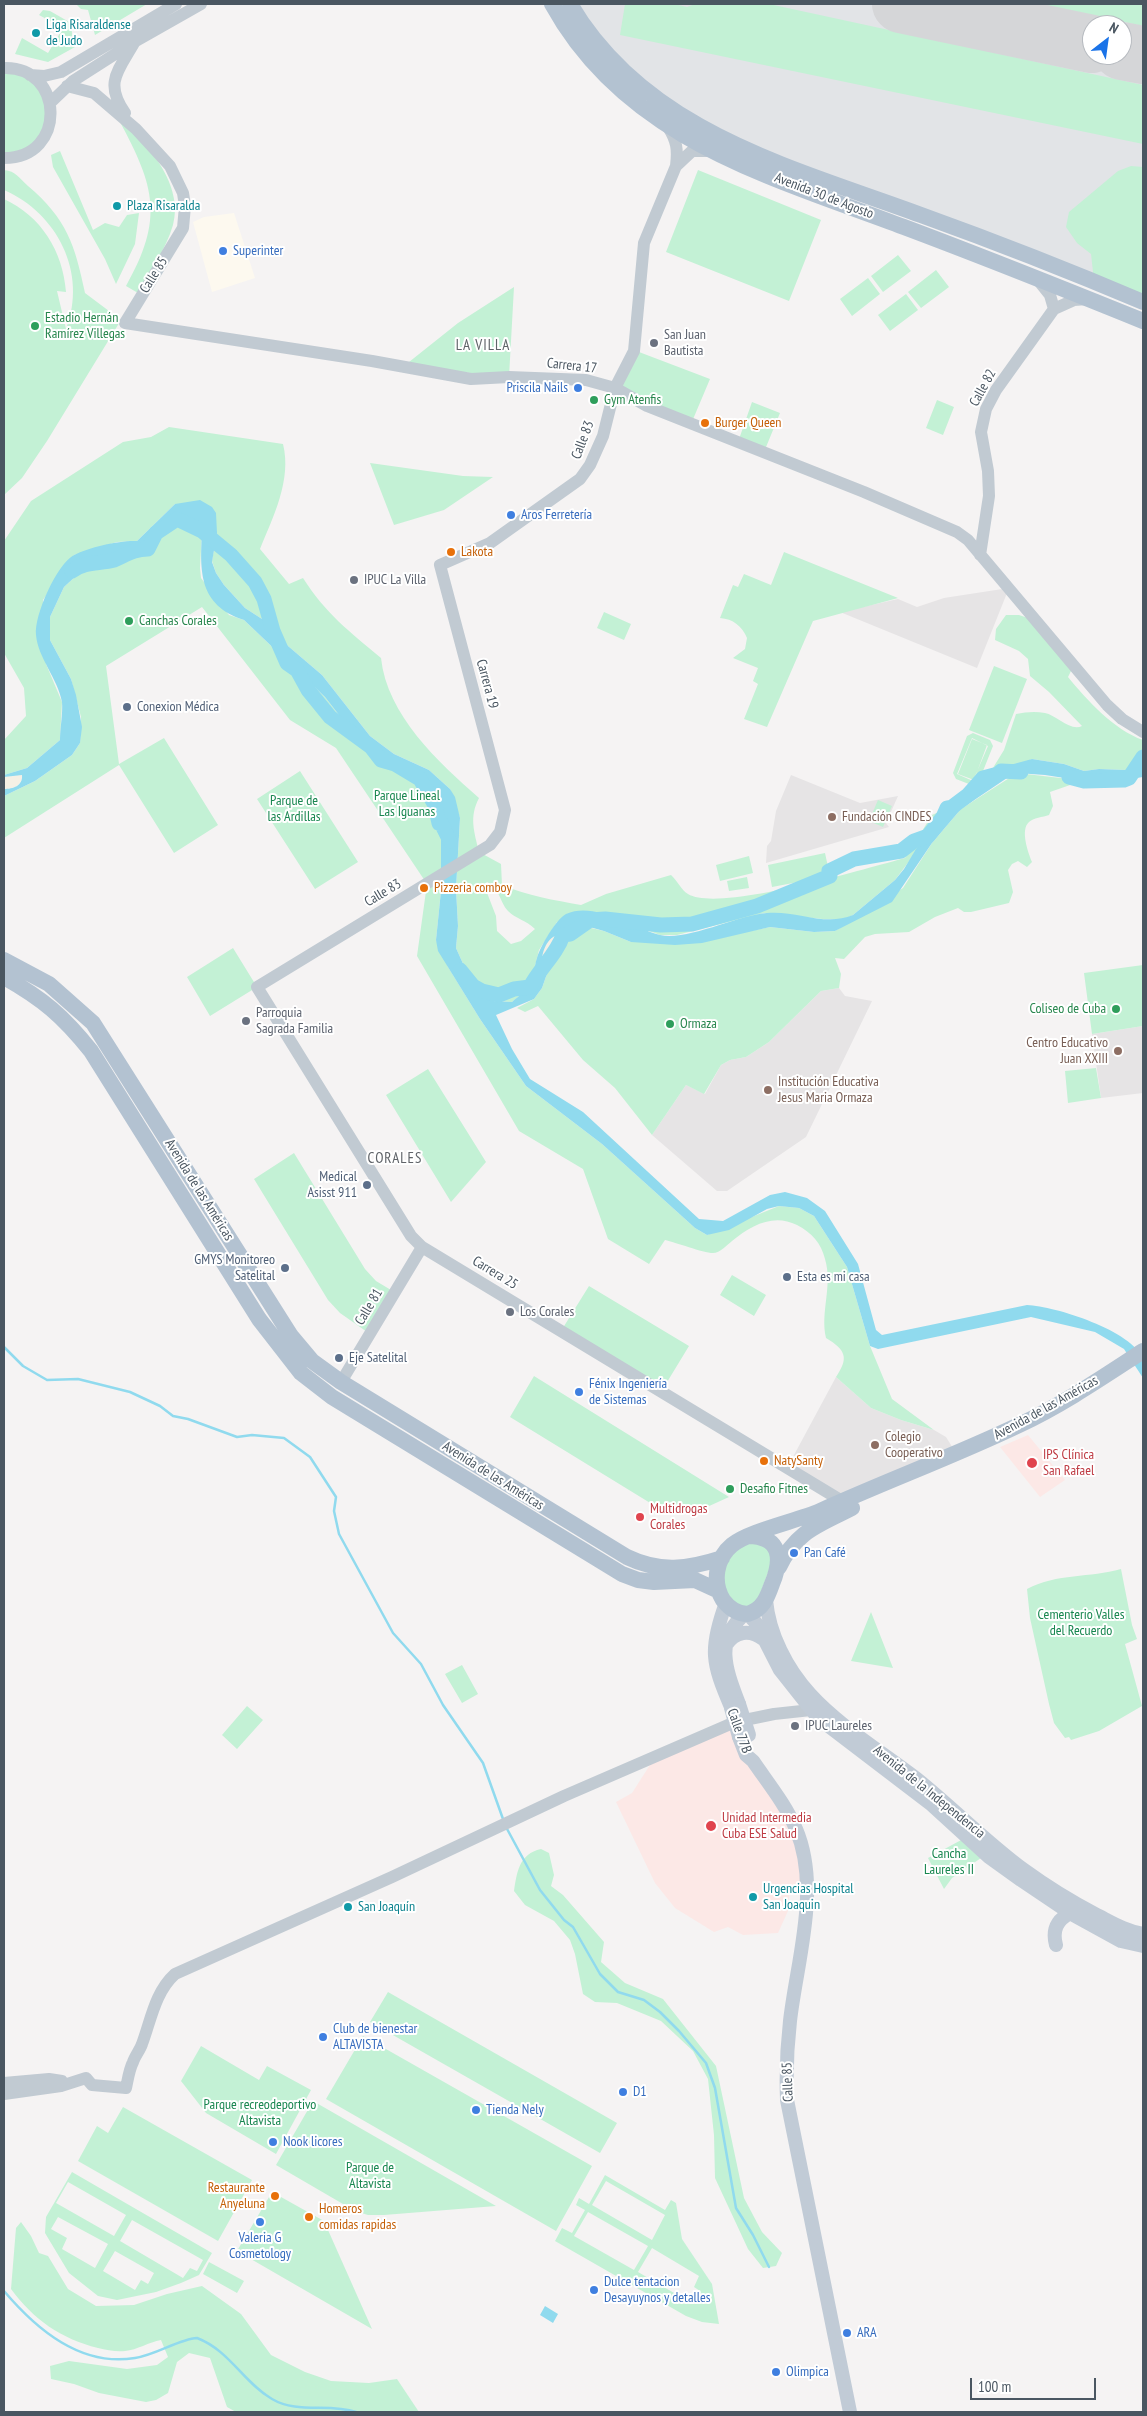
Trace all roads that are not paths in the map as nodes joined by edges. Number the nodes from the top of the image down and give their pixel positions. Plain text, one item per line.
1 (176, 4) edge
2 (200, 4) edge
3 (552, 4) edge
4 (570, 4) edge
5 (134, 42) junction
6 (4, 68) edge
7 (30, 75) junction
8 (67, 86) junction
9 (50, 104) junction
10 (668, 127) junction
11 (136, 129) junction
12 (713, 151) junction
13 (4, 158) edge
14 (676, 166) junction
15 (1035, 276) junction
16 (1089, 299) junction
17 (1143, 302) edge
18 (1054, 310) junction
19 (1143, 321) edge
20 (125, 323) joint
21 (615, 388) junction
22 (980, 555) junction
23 (440, 565) joint
24 (1143, 732) edge
25 (505, 810) joint
26 (4, 960) edge
27 (4, 977) edge
28 (257, 987) joint
29 (422, 1247) junction
30 (1143, 1351) edge
31 (1143, 1364) edge
32 (1122, 1371) junction
33 (341, 1382) junction
34 (430, 1458) junction
35 (842, 1501) junction
36 (749, 1536) junction
37 (600, 1542) junction
38 (722, 1558) junction
39 (779, 1567) junction
40 (723, 1597) junction
41 (766, 1600) junction
42 (747, 1614) junction
43 (763, 1640) junction
44 (726, 1646) junction
45 (735, 1706) junction
46 (810, 1710) junction
47 (735, 1722) junction
48 (744, 1736) junction
49 (753, 1762) joint
50 (1070, 1913) junction
51 (1143, 1934) edge
52 (1056, 1945) dead end
53 (1143, 1946) edge
54 (4, 2083) edge
55 (64, 2084) junction
56 (4, 2094) edge
57 (850, 2412) edge

1 - 7 street
2 - 5 street
3 - 10 main road, Avenida 30 de Agosto
4 - 17 main road, Avenida 30 de Agosto
5 - 8 street
5 - 11 street
6 - 7 street
7 - 9 street
8 - 9 street
8 - 11 street
9 - 13 street
10 - 12 main road, Avenida 30 de Agosto
10 - 14 street, Calle 83
11 - 20 street, Calle 85
12 - 14 street, Calle 83
12 - 15 main road, Avenida 30 de Agosto
14 - 21 street, Calle 83
15 - 16 main road, Avenida 30 de Agosto
15 - 18 street
16 - 18 street, Calle 82
16 - 19 main road, Avenida 30 de Agosto
18 - 22 street, Calle 82
20 - 21 street, Carrera 17
21 - 22 street, Carrera 17
21 - 23 street, Calle 83
22 - 24 street, Carrera 17
23 - 25 street, Carrera 19
25 - 28 street, Calle 83
26 - 33 main road, Avenida de las Américas
27 - 34 main road, Avenida de las Américas
28 - 29 street, Carrera 25
29 - 33 street, Calle 81
29 - 35 street, Carrera 25
30 - 32 main road, Avenida de las Américas
31 - 32 main road, Avenida de las Américas
32 - 35 main road, Avenida de las Américas
32 - 39 main road, Avenida de las Américas
33 - 37 main road, Avenida de las Américas
34 - 37 main road
34 - 40 main road, Avenida de las Américas
35 - 36 main road, Avenida de las Américas
36 - 38 main road, Avenida de las Américas
36 - 39 main road
37 - 38 main road, Avenida de las Américas
38 - 40 main road
39 - 41 main road
40 - 42 main road
40 - 45 main road, Calle 77B
41 - 42 main road
41 - 51 main road, Avenida de la Independencia
42 - 43 main road, Avenida de la Independencia
42 - 44 main road, Calle 77B
43 - 44 main road
43 - 46 main road, Avenida de la Independencia
44 - 45 main road, Calle 77B
45 - 47 main road, Calle 77B, bridge
45 - 48 main road, Calle 77B, bridge
46 - 47 street
46 - 50 main road, Avenida de la Independencia
47 - 48 main road, Calle 77B, bridge
47 - 55 street
48 - 49 main road, Calle 77B
49 - 57 main road, Calle 85
50 - 52 main road
50 - 53 main road, Avenida de la Independencia
54 - 55 street
55 - 56 street

